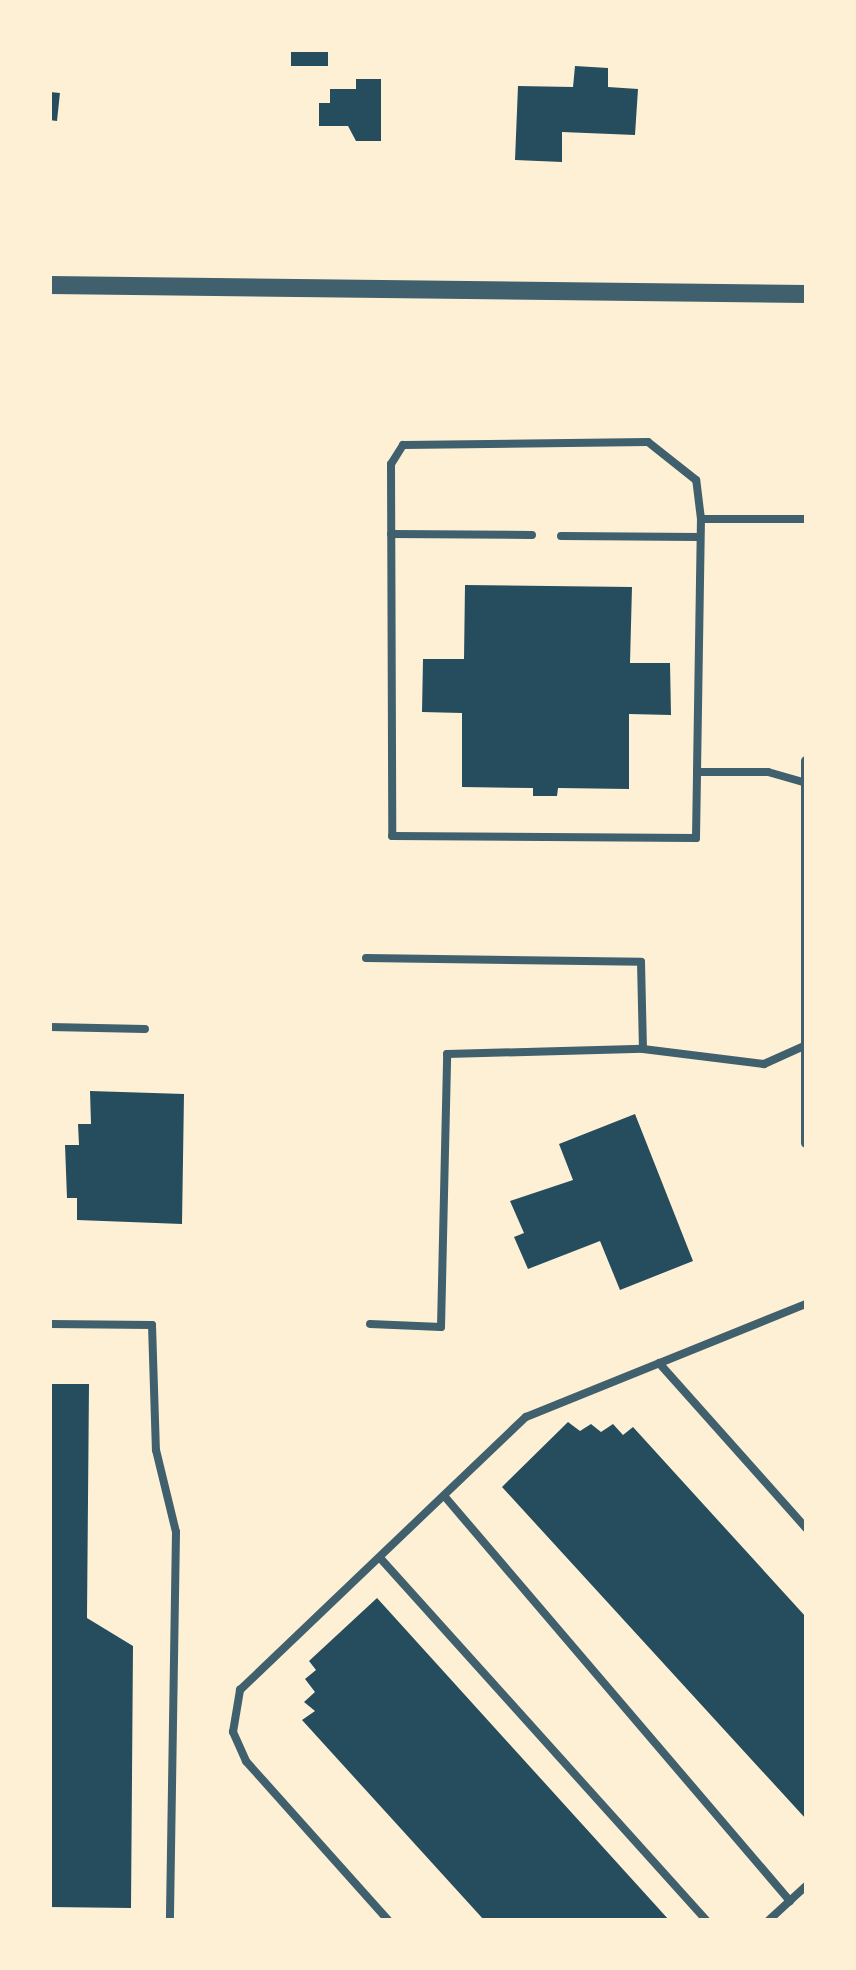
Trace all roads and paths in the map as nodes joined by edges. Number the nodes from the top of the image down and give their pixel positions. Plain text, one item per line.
1 (50, 284) edge
2 (806, 294) edge
3 (806, 519) edge
4 (701, 520) junction
5 (391, 534) junction
6 (532, 535) dead end
7 (562, 536) dead end
8 (700, 537) junction
9 (806, 761) edge
10 (698, 772) junction
11 (806, 783) edge
12 (366, 958) dead end
13 (50, 1027) edge
14 (145, 1028) dead end
15 (805, 1044) edge
16 (644, 1049) junction
17 (806, 1143) edge
18 (806, 1304) edge
19 (50, 1324) edge
20 (370, 1324) dead end
21 (658, 1364) junction
22 (446, 1498) junction
23 (806, 1528) edge
24 (381, 1559) junction
25 (806, 1886) edge
26 (790, 1901) junction
27 (170, 1920) edge
28 (388, 1920) edge
29 (706, 1920) edge
30 (769, 1920) edge

1 - 2 street
3 - 4 lane
4 - 5 lane
4 - 8 lane
5 - 6 lane
5 - 10 lane
7 - 8 lane
8 - 10 lane
9 - 11 street
10 - 11 lane
11 - 15 street
12 - 16 lane
13 - 14 lane
15 - 16 lane
15 - 17 street
16 - 20 lane
18 - 21 lane
19 - 27 lane
21 - 22 lane
21 - 23 lane
22 - 24 lane
22 - 26 lane
24 - 28 lane
24 - 29 lane
25 - 26 lane
26 - 30 lane

